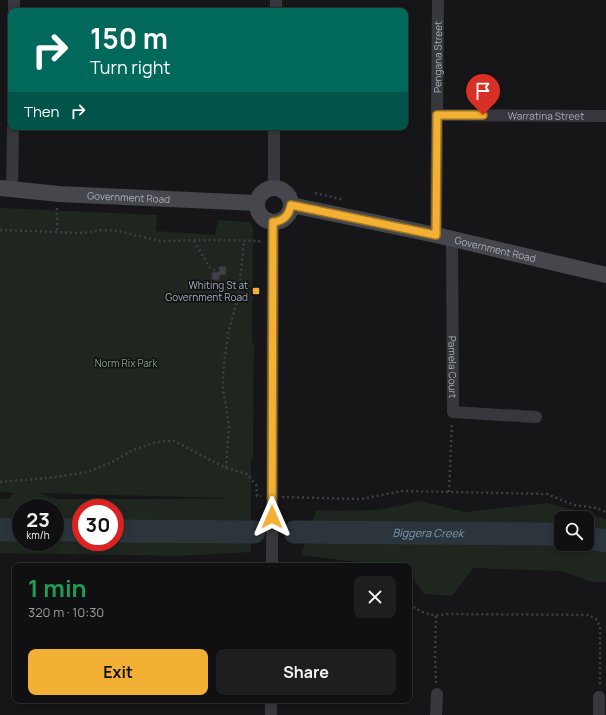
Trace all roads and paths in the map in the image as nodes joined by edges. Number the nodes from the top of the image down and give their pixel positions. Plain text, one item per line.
1 (438, 0) edge
2 (437, 115) junction
3 (606, 116) edge
4 (13, 130) edge
5 (274, 130) edge
6 (274, 188) junction
7 (6, 189) edge
8 (257, 203) junction
9 (291, 205) junction
10 (51, 208) dead end
11 (273, 222) junction
12 (0, 230) edge
13 (57, 233) junction
14 (436, 235) junction
15 (452, 239) junction
16 (194, 241) junction
17 (244, 241) junction
18 (259, 244) dead end
19 (217, 271) dead end
20 (606, 275) edge
21 (453, 412) junction
22 (536, 417) dead end
23 (226, 468) junction
24 (0, 482) edge
25 (449, 492) junction
26 (262, 496) dead end
27 (283, 497) dead end
28 (606, 512) edge
29 (272, 563) edge
30 (412, 606) edge
31 (436, 616) junction
32 (436, 694) joint
33 (599, 697) joint
34 (271, 703) edge
35 (271, 715) edge
36 (436, 715) edge
37 (599, 715) edge

1 - 2 street, Pengana Street
2 - 3 street, Warratina Street
2 - 14 street, Pengana Street
4 - 7 street
5 - 6 street
6 - 8 main road
6 - 9 main road
7 - 8 main road, Government Road
8 - 11 main road
9 - 11 main road
9 - 14 main road, Government Road
10 - 13 path
11 - 29 street
12 - 13 path
13 - 16 path
14 - 15 main road, Government Road
15 - 20 main road, Government Road
15 - 21 street, Pamela Court
16 - 17 path
16 - 19 path
17 - 18 path
17 - 23 path
21 - 22 street, Pamela Court
21 - 25 path
23 - 24 path
23 - 26 path
25 - 27 path
25 - 28 path
30 - 31 path
31 - 32 path
31 - 33 path
32 - 36 street
33 - 37 street
34 - 35 street

